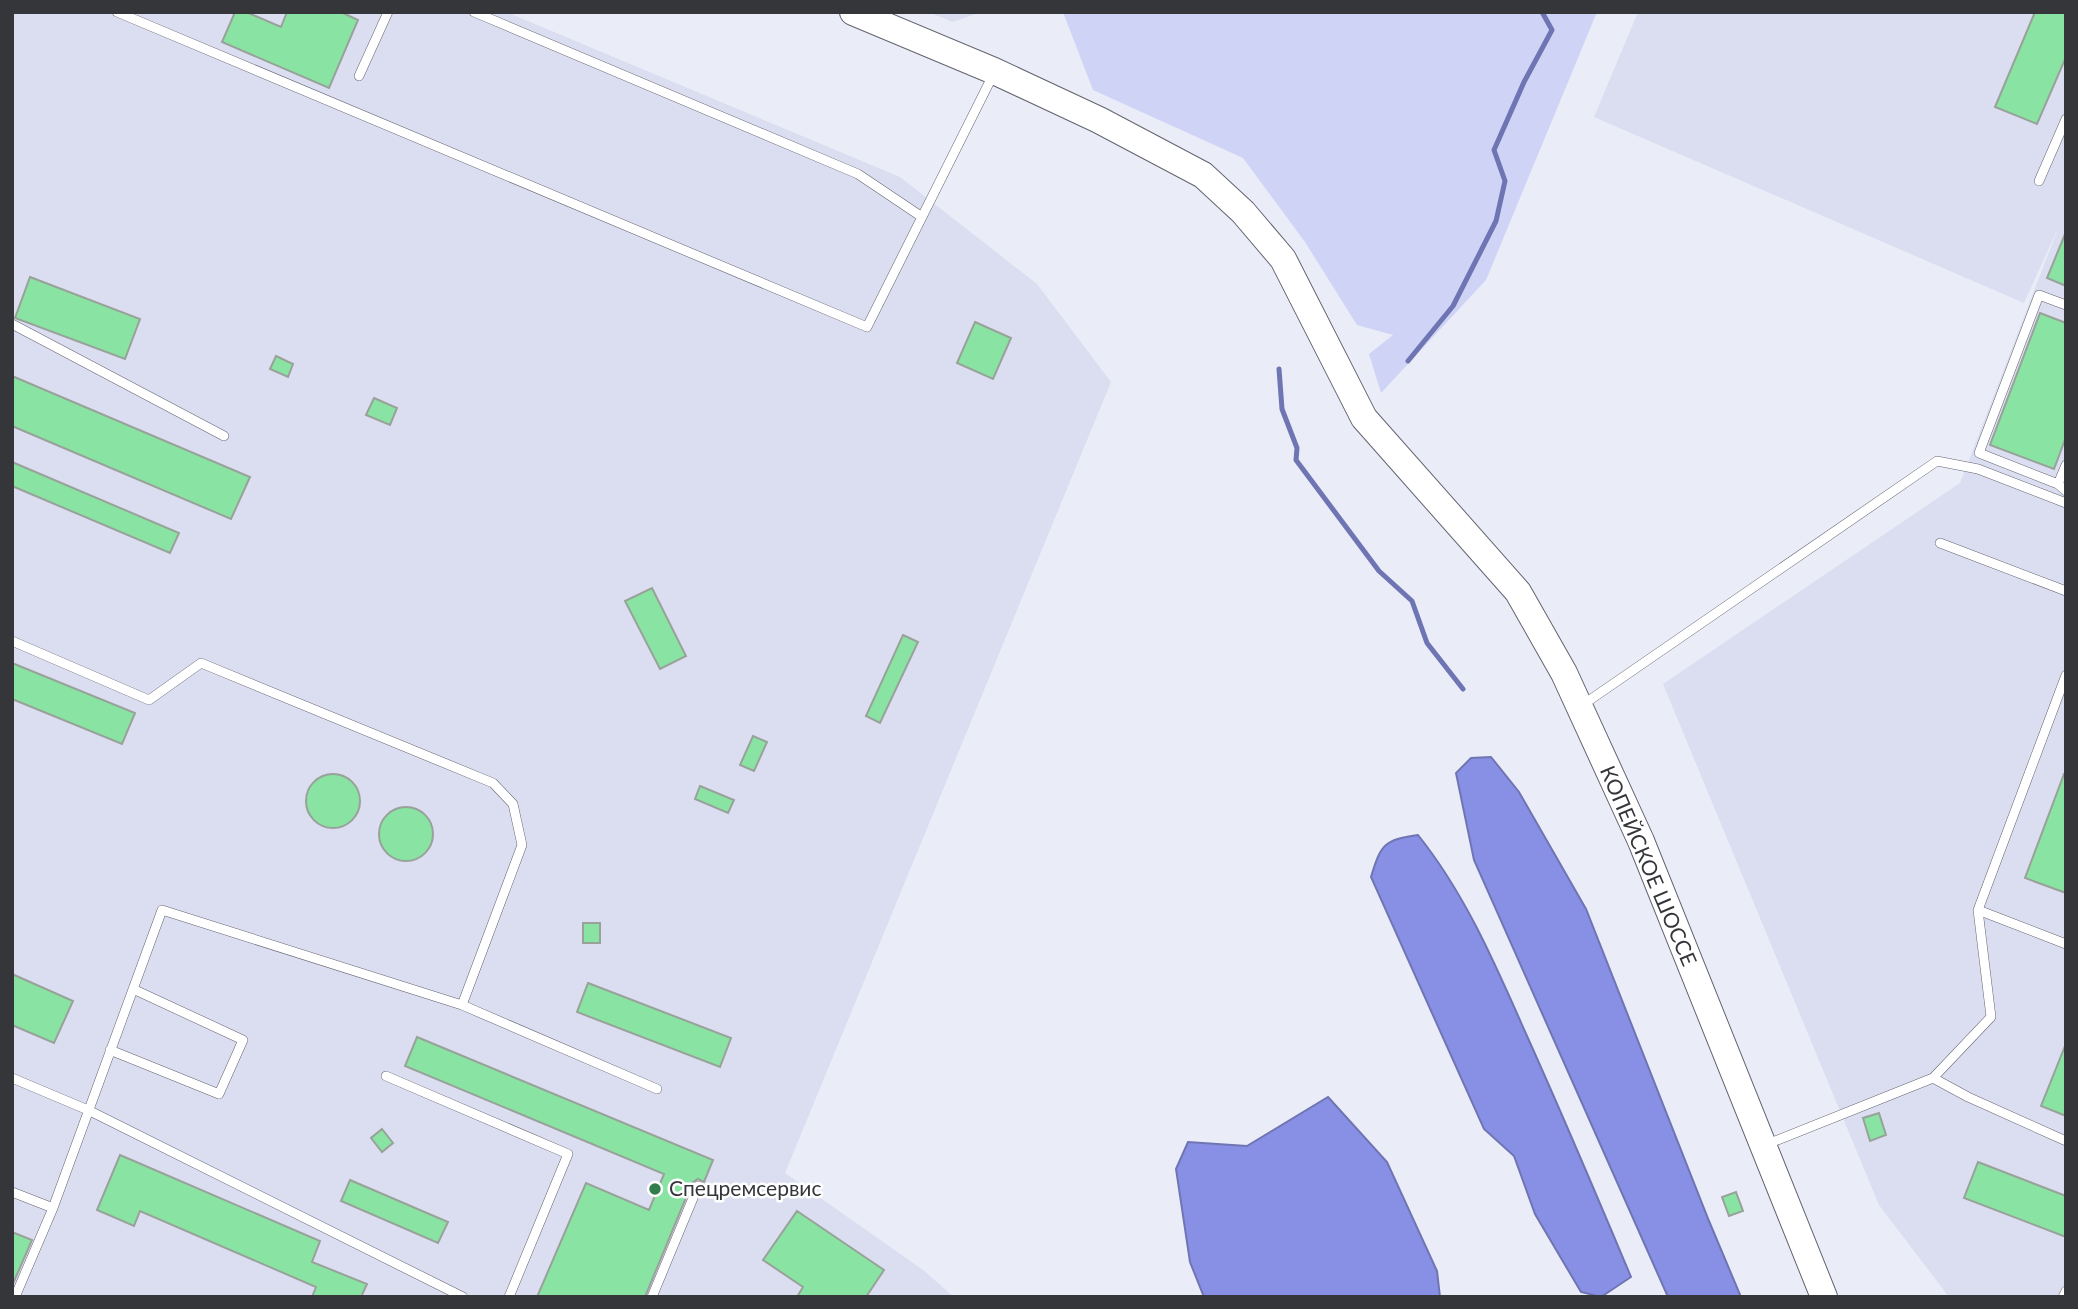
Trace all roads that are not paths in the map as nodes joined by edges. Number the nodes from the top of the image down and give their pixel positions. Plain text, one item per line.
1 (117, 12) edge
2 (388, 12) edge
3 (474, 12) edge
4 (854, 13) edge
5 (994, 71) junction
6 (359, 76) dead end
7 (2066, 119) edge
8 (2039, 181) dead end
9 (922, 217) junction
10 (2066, 305) edge
11 (12, 324) edge
12 (225, 436) dead end
13 (2066, 465) edge
14 (2058, 484) junction
15 (2066, 491) edge
16 (2066, 503) edge
17 (1940, 543) dead end
18 (2066, 591) edge
19 (12, 641) edge
20 (2066, 675) edge
21 (1579, 707) junction
22 (1978, 910) junction
23 (2066, 944) edge
24 (132, 989) junction
25 (462, 1005) junction
26 (110, 1050) junction
27 (386, 1076) dead end
28 (12, 1078) edge
29 (1933, 1078) junction
30 (657, 1088) dead end
31 (88, 1110) junction
32 (2066, 1141) edge
33 (1763, 1146) junction
34 (698, 1186) dead end
35 (12, 1192) edge
36 (53, 1208) junction
37 (2066, 1291) edge
38 (15, 1297) edge
39 (463, 1297) edge
40 (509, 1297) edge
41 (652, 1297) edge
42 (1824, 1297) edge
43 (2063, 1297) edge

1 - 9 lane
2 - 6 lane
3 - 9 lane
4 - 5 street, КОПЕЙСКОЕ ШОССЕ
5 - 9 lane
5 - 21 street, КОПЕЙСКОЕ ШОССЕ
7 - 8 lane
10 - 14 lane
11 - 12 lane
13 - 14 lane
14 - 15 lane
16 - 21 lane
17 - 18 lane
19 - 25 lane
20 - 22 lane
21 - 33 street, КОПЕЙСКОЕ ШОССЕ
22 - 23 lane
22 - 29 lane
24 - 25 lane
24 - 26 lane
24 - 26 lane
25 - 30 lane
26 - 31 lane
27 - 40 lane
28 - 31 lane
29 - 32 lane
29 - 33 lane
31 - 36 lane
31 - 39 lane
33 - 42 street, КОПЕЙСКОЕ ШОССЕ
34 - 41 lane
35 - 36 lane
36 - 38 lane
37 - 43 lane

